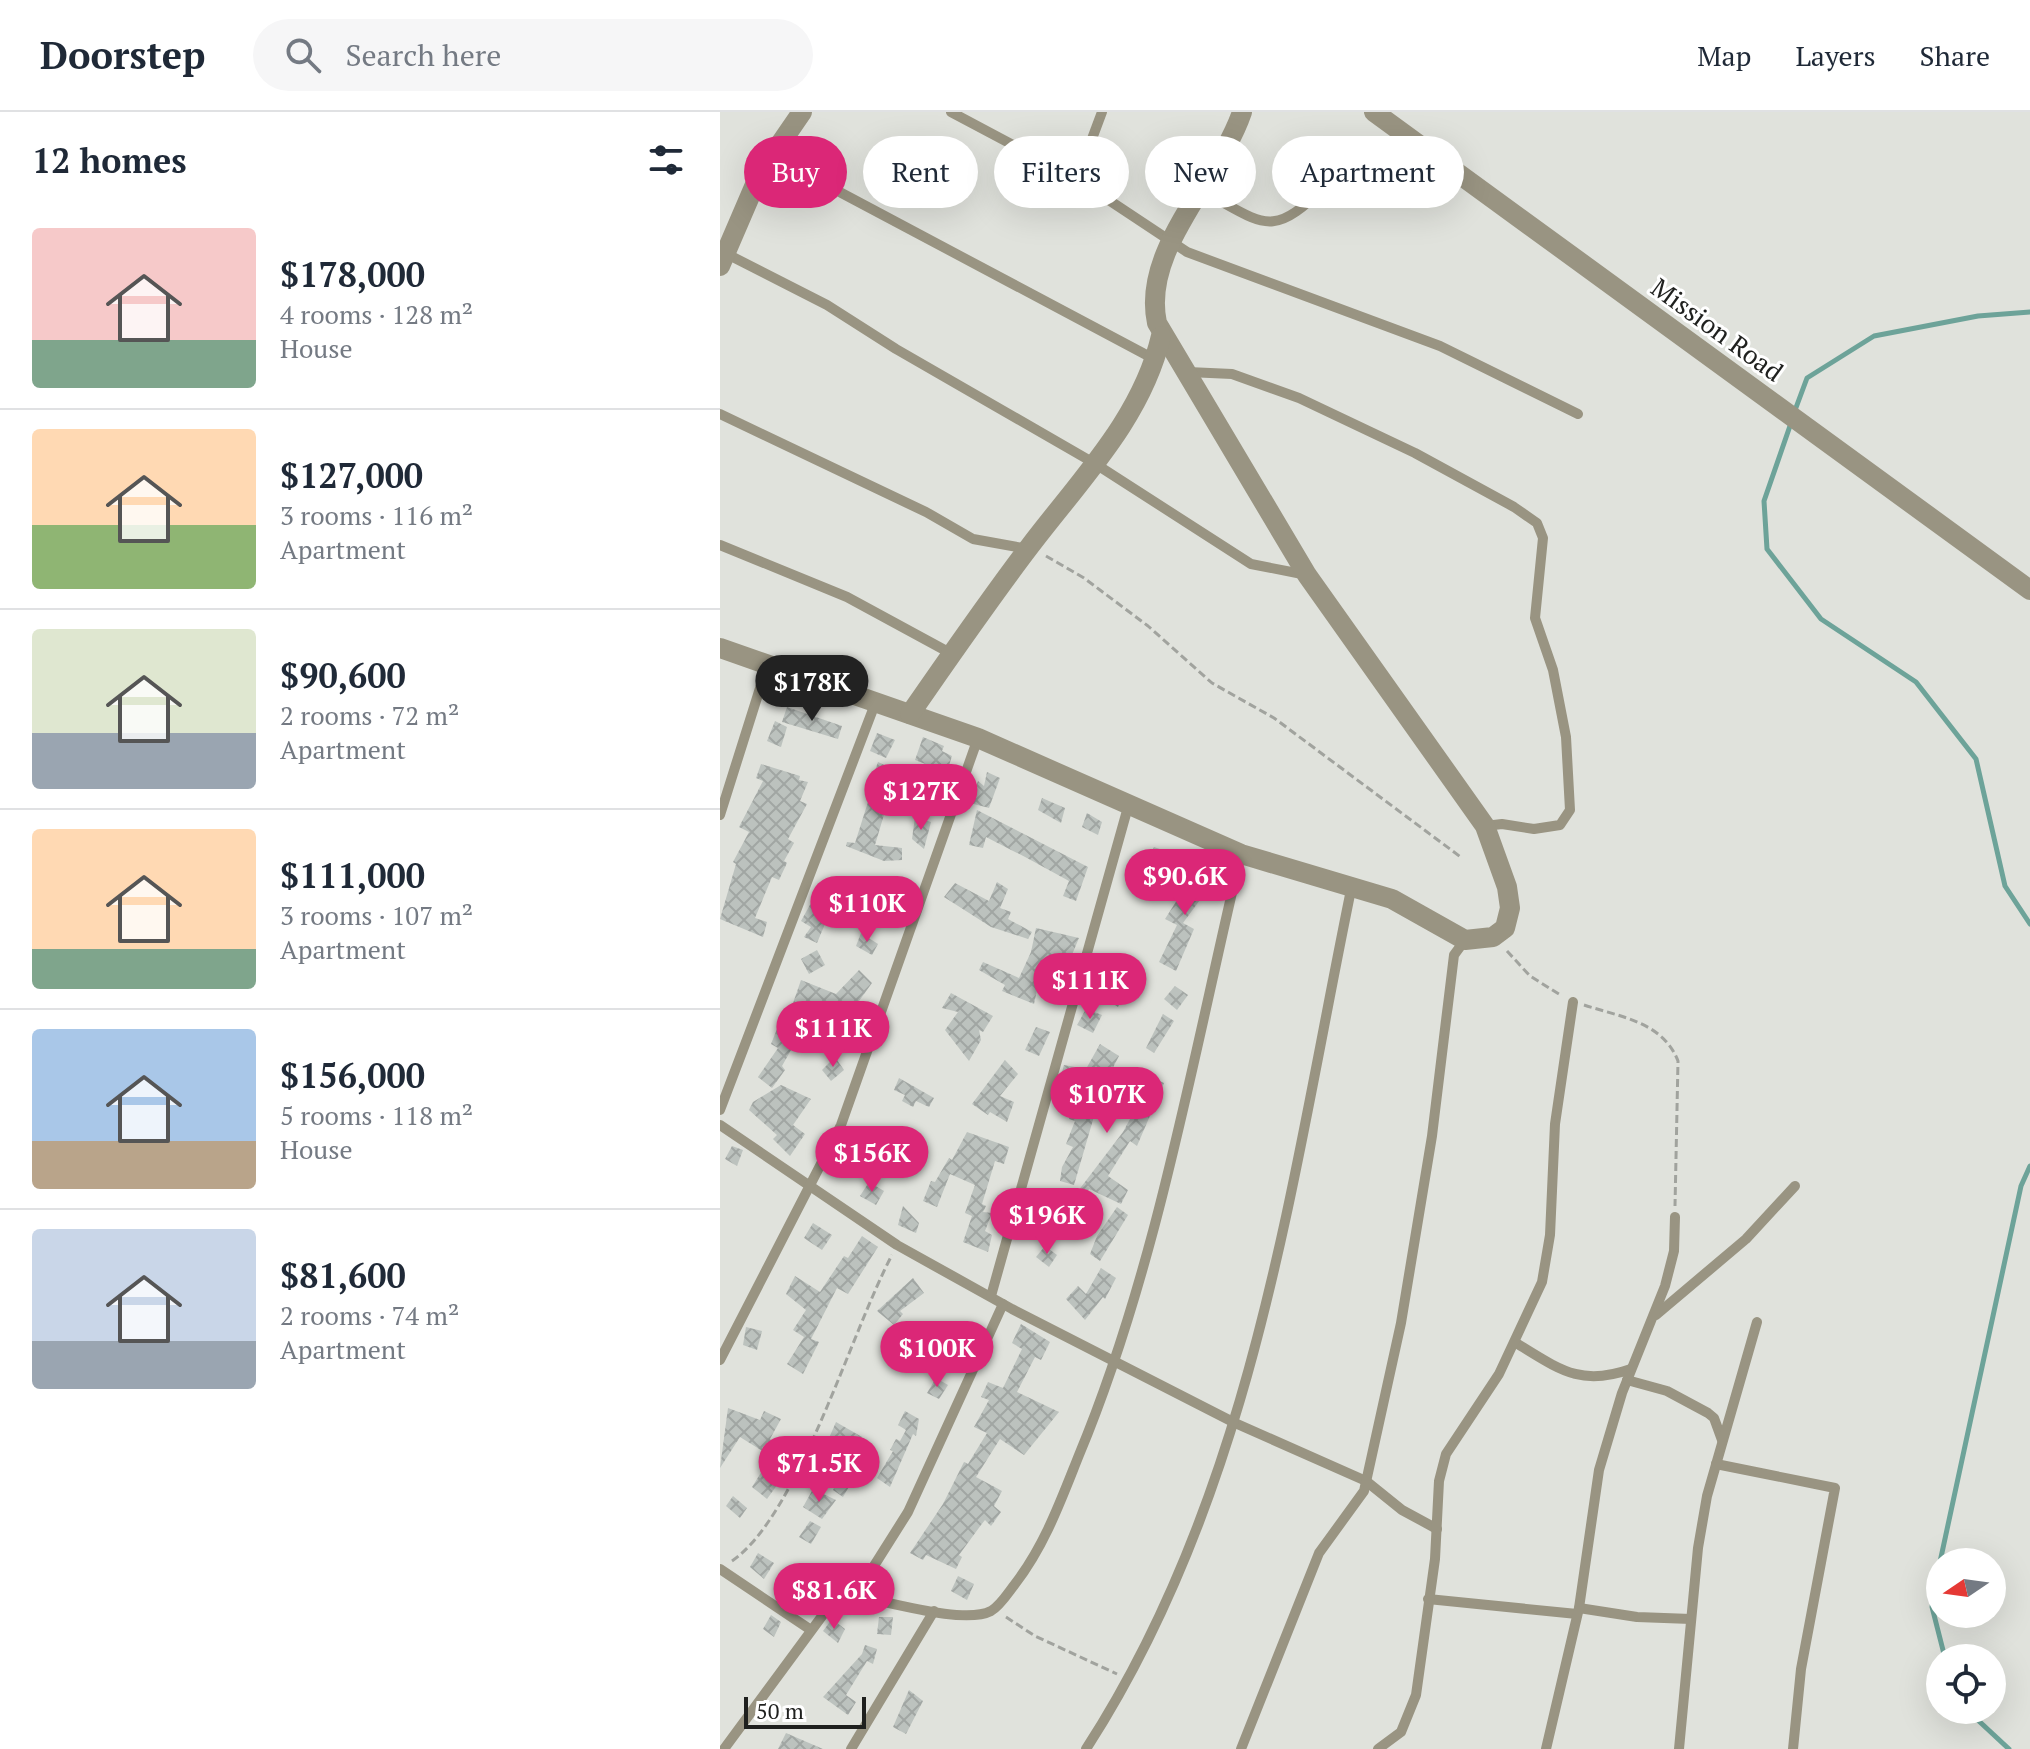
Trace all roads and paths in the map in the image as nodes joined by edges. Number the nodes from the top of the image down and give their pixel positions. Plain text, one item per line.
1 (802, 112) edge
2 (951, 112) edge
3 (1102, 112) edge
4 (1242, 112) edge
5 (1374, 112) edge
6 (784, 136) edge
7 (996, 136) edge
8 (1093, 136) edge
9 (1230, 136) edge
10 (847, 196) edge
11 (746, 208) edge
12 (1119, 208) edge
13 (1191, 208) edge
14 (1232, 208) edge
15 (1302, 208) edge
16 (1169, 242) junction
17 (722, 260) edge
18 (1161, 336) junction
19 (1156, 360) junction
20 (1184, 372) junction
21 (720, 414) edge
22 (1578, 414) dead end
23 (1094, 463) junction
24 (720, 545) edge
25 (1028, 549) junction
26 (1307, 575) junction
27 (2030, 590) edge
28 (720, 648) edge
29 (952, 654) junction
30 (767, 666) junction
31 (875, 704) junction
32 (910, 714) junction
33 (978, 738) junction
34 (1128, 807) junction
35 (720, 815) edge
36 (1485, 826) junction
37 (1241, 854) junction
38 (1462, 858) dead end
39 (1352, 884) junction
40 (1493, 937) junction
41 (1465, 940) junction
42 (1573, 1002) junction
43 (720, 1110) edge
44 (720, 1125) edge
45 (1795, 1186) dead end
46 (810, 1189) junction
47 (1675, 1217) joint
48 (897, 1245) junction
49 (991, 1296) junction
50 (1003, 1304) junction
51 (1652, 1317) junction
52 (1757, 1322) dead end
53 (1516, 1343) junction
54 (720, 1360) edge
55 (1115, 1362) junction
56 (1629, 1374) junction
57 (1235, 1423) junction
58 (1722, 1442) junction
59 (1716, 1464) junction
60 (1366, 1481) junction
61 (1437, 1529) junction
62 (720, 1569) edge
63 (855, 1596) junction
64 (1428, 1599) junction
65 (994, 1609) junction
66 (934, 1611) junction
67 (1578, 1611) junction
68 (1691, 1619) junction
69 (811, 1630) junction
70 (1128, 1679) junction
71 (724, 1749) edge
72 (851, 1749) edge
73 (1086, 1749) edge
74 (1241, 1749) edge
75 (1378, 1749) edge
76 (1546, 1749) edge
77 (1679, 1749) edge
78 (1793, 1749) edge

1 - 6 street
2 - 7 lane
3 - 8 lane
4 - 9 street
5 - 27 street, Mission Road
10 - 19 lane
11 - 17 street
12 - 16 lane
13 - 16 street
14 - 15 lane
16 - 18 street
16 - 22 lane
17 - 23 lane
18 - 19 street
18 - 20 street
19 - 23 street
20 - 26 street
20 - 36 lane
21 - 25 lane
23 - 25 street
23 - 26 lane
24 - 29 lane
25 - 29 street
25 - 38 path
26 - 36 street
28 - 30 street
29 - 32 street
30 - 31 street
30 - 35 lane
31 - 32 street
31 - 43 lane
32 - 33 street
33 - 34 street
33 - 46 lane
34 - 37 street
34 - 49 lane
36 - 40 street
37 - 39 street
37 - 55 lane
39 - 41 street
39 - 57 lane
40 - 41 street
40 - 42 path
41 - 60 lane
42 - 47 path
42 - 53 lane
44 - 46 lane
45 - 51 lane
46 - 48 lane
46 - 54 lane
47 - 51 lane
48 - 49 lane
48 - 62 path
49 - 50 lane
50 - 55 lane
50 - 63 lane
51 - 56 lane
52 - 58 lane
53 - 56 lane
53 - 61 lane
55 - 57 lane
55 - 65 lane
56 - 58 lane
56 - 67 lane
57 - 60 lane
57 - 70 lane
58 - 59 lane
59 - 68 lane
59 - 78 lane
60 - 61 lane
60 - 74 lane
61 - 64 lane
62 - 69 lane
63 - 66 lane
63 - 69 lane
64 - 67 lane
64 - 75 lane
65 - 66 lane
65 - 70 path
66 - 72 lane
67 - 68 lane
67 - 76 lane
68 - 77 lane
69 - 71 lane
70 - 73 lane

